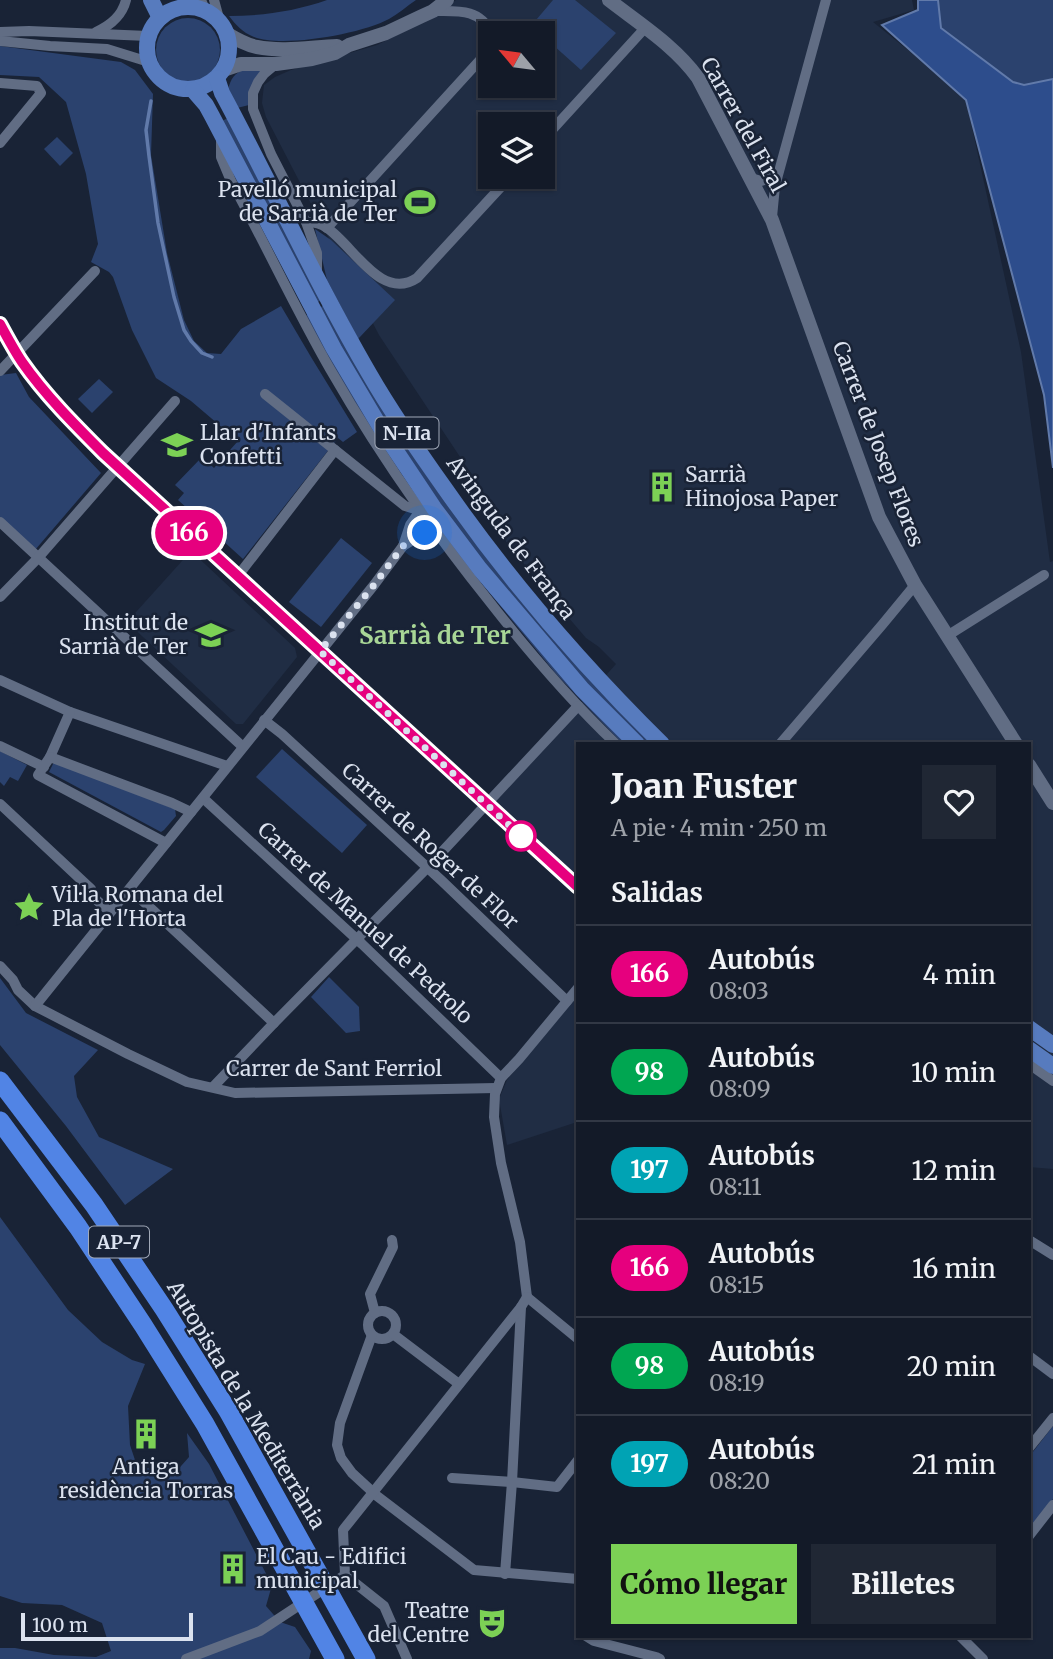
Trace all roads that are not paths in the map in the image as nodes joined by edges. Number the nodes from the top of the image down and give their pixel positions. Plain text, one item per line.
1 (126, 0) edge
2 (151, 0) edge
3 (447, 0) edge
4 (609, 0) edge
5 (826, 0) edge
6 (206, 3) edge
7 (168, 9) edge
8 (433, 11) junction
9 (484, 21) edge
10 (223, 27) junction
11 (645, 28) junction
12 (0, 32) edge
13 (93, 33) junction
14 (148, 36) junction
15 (0, 41) edge
16 (349, 46) junction
17 (149, 62) junction
18 (478, 62) edge
19 (276, 64) junction
20 (220, 74) junction
21 (0, 83) edge
22 (193, 90) junction
23 (555, 127) edge
24 (240, 128) junction
25 (221, 133) junction
26 (0, 143) edge
27 (271, 154) junction
28 (777, 176) junction
29 (751, 178) junction
30 (499, 189) edge
31 (772, 220) junction
32 (306, 222) junction
33 (327, 228) junction
34 (95, 271) dead end
35 (317, 278) junction
36 (0, 324) edge
37 (16, 352) junction
38 (1, 368) edge
39 (265, 394) dead end
40 (175, 401) dead end
41 (335, 450) junction
42 (117, 466) junction
43 (419, 510) junction
44 (0, 522) edge
45 (436, 533) junction
46 (403, 546) junction
47 (38, 558) junction
48 (1044, 575) dead end
49 (237, 577) junction
50 (915, 585) junction
51 (0, 597) edge
52 (947, 636) junction
53 (320, 651) junction
54 (0, 680) edge
55 (578, 706) junction
56 (70, 712) junction
57 (264, 720) junction
58 (614, 742) edge
59 (635, 742) edge
60 (660, 742) edge
61 (782, 742) edge
62 (1015, 742) edge
63 (0, 746) edge
64 (243, 747) junction
65 (50, 757) junction
66 (228, 766) junction
67 (44, 767) junction
68 (1031, 768) edge
69 (203, 798) junction
70 (1053, 803) edge
71 (0, 804) edge
72 (486, 804) junction
73 (191, 812) junction
74 (166, 843) junction
75 (427, 868) junction
76 (576, 885) edge
77 (130, 890) junction
78 (110, 912) junction
79 (356, 940) junction
80 (0, 966) edge
81 (576, 990) edge
82 (567, 1001) junction
83 (36, 1006) junction
84 (274, 1023) junction
85 (1031, 1028) edge
86 (1053, 1045) edge
87 (1031, 1050) edge
88 (1031, 1065) edge
89 (1053, 1066) edge
90 (0, 1081) edge
91 (1053, 1081) edge
92 (498, 1083) junction
93 (213, 1087) junction
94 (0, 1121) edge
95 (392, 1240) dead end
96 (1031, 1241) edge
97 (1053, 1255) edge
98 (524, 1302) junction
99 (375, 1312) junction
100 (393, 1334) junction
101 (372, 1335) junction
102 (576, 1338) edge
103 (1031, 1358) edge
104 (1053, 1374) edge
105 (459, 1384) junction
106 (1053, 1418) edge
107 (1031, 1446) edge
108 (576, 1463) edge
109 (452, 1478) dead end
110 (512, 1482) junction
111 (373, 1491) junction
112 (1053, 1505) edge
113 (1031, 1533) edge
114 (505, 1574) junction
115 (345, 1576) junction
116 (576, 1579) edge
117 (589, 1638) edge
118 (964, 1638) edge
119 (331, 1651) edge
120 (186, 1659) edge
121 (366, 1659) edge
122 (407, 1659) edge
123 (660, 1659) edge
124 (983, 1659) edge

1 - 13 street
2 - 7 main road
3 - 8 street
4 - 11 street, Carrer del Firal
5 - 28 street, Carrer de Josep Flores
6 - 7 main road
6 - 10 main road
7 - 14 main road
8 - 9 street
8 - 16 street
10 - 16 street
10 - 20 main road
11 - 23 street
11 - 29 street, Carrer del Firal
12 - 13 street
13 - 14 street
14 - 17 main road
15 - 17 street
16 - 19 street
17 - 22 main road
18 - 33 street
19 - 20 street
19 - 27 street
20 - 22 main road
20 - 24 main road, Avinguda de França / N-IIa
21 - 26 street
22 - 25 main road, Avinguda de França / N-IIa
24 - 27 street
24 - 35 main road, Avinguda de França / N-IIa
25 - 43 street, Avinguda de França
25 - 59 main road, Avinguda de França / N-IIa
27 - 32 street
28 - 29 street
28 - 31 street, Carrer de Josep Flores
29 - 31 street, Carrer del Firal
30 - 33 street
31 - 50 street, Carrer de Josep Flores
32 - 33 street
32 - 35 street
34 - 37 street
35 - 60 main road, Avinguda de França / N-IIa
36 - 37 street
37 - 38 street
37 - 42 street
39 - 41 street
40 - 42 street
41 - 43 street
41 - 49 street
42 - 47 street
42 - 49 street
43 - 45 street, Avinguda de França
43 - 46 street
44 - 47 street
45 - 46 street
45 - 55 street, Avinguda de França
46 - 53 street
47 - 51 street
47 - 64 street
48 - 52 street
49 - 53 street
50 - 52 street, Carrer de Josep Flores
50 - 61 street
52 - 62 street, Carrer de Josep Flores
53 - 57 street
53 - 72 street
54 - 56 street
55 - 58 street, Avinguda de França
55 - 72 street
56 - 65 street
56 - 66 street
57 - 64 street
57 - 75 street, Carrer de Roger de Flor
63 - 67 street
64 - 66 street
65 - 67 street
65 - 73 street
66 - 69 street
67 - 74 street
68 - 70 street
69 - 73 street
69 - 79 street, Carrer de Manuel de Pedrolo
71 - 78 street
72 - 75 street
72 - 76 street
73 - 74 street
74 - 77 street
75 - 79 street
75 - 82 street, Carrer de Roger de Flor
77 - 78 street
77 - 84 street
78 - 83 street
79 - 84 street
79 - 92 street, Carrer de Manuel de Pedrolo
80 - 83 street, Carrer de Sant Ferriol
81 - 82 street
82 - 92 street
83 - 93 street, Carrer de Sant Ferriol
84 - 93 street
85 - 86 main road
87 - 89 main road
88 - 91 street
90 - 121 highway, Autopista de la Mediterrània / AP-7
92 - 93 street, Carrer de Sant Ferriol
92 - 98 street
94 - 119 highway, AP-7
95 - 99 street
96 - 97 street
98 - 102 street
98 - 105 street
98 - 110 street
99 - 100 street
99 - 101 street
100 - 101 street
100 - 105 street
101 - 111 street
103 - 104 street
105 - 111 street
106 - 107 street
108 - 110 street
109 - 110 street
110 - 114 street
111 - 114 street
111 - 115 street
112 - 113 street
114 - 116 street
115 - 120 street
115 - 122 street
117 - 123 street
118 - 124 street

